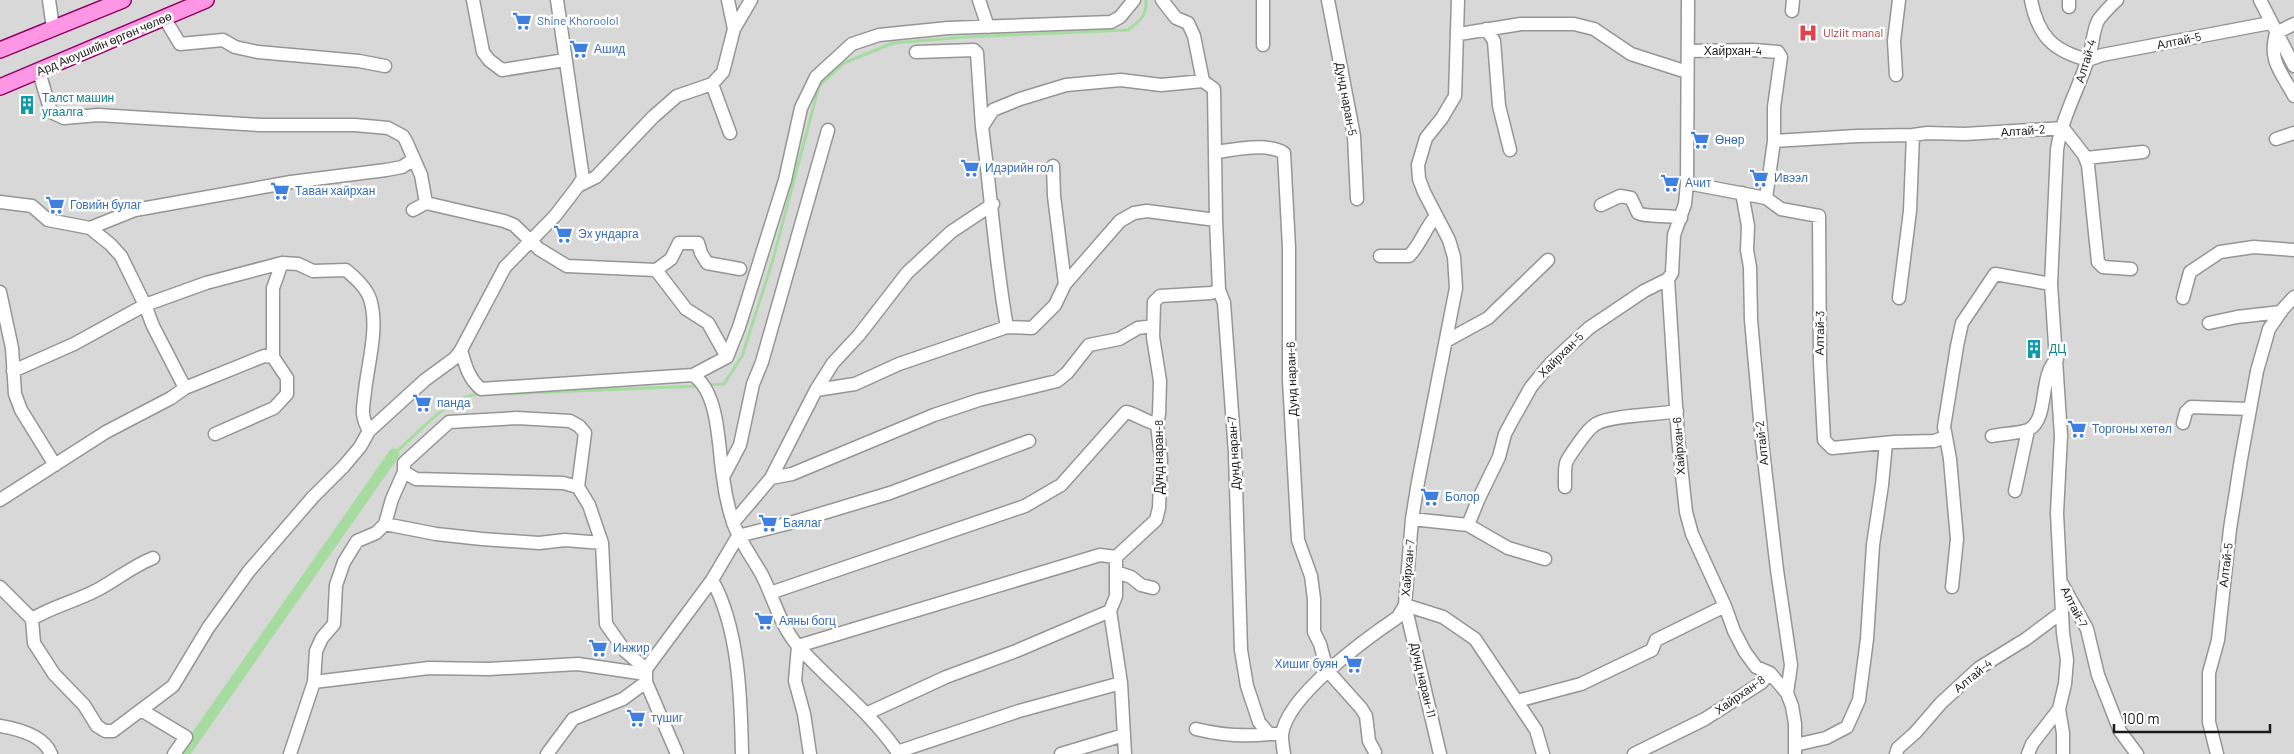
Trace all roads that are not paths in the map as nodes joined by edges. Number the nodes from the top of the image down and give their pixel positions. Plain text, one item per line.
1 (49, 0) edge
2 (123, 0) edge
3 (206, 0) edge
4 (473, 0) edge
5 (556, 0) edge
6 (728, 0) edge
7 (751, 0) edge
8 (979, 0) edge
9 (1134, 0) edge
10 (1162, 0) edge
11 (1263, 0) edge
12 (1328, 0) edge
13 (1458, 0) edge
14 (1688, 0) edge
15 (1899, 0) edge
16 (2031, 0) edge
17 (2118, 0) edge
18 (2260, 0) edge
19 (165, 19) junction
20 (2294, 24) edge
21 (988, 27) junction
22 (53, 28) junction
23 (2273, 28) junction
24 (734, 30) junction
25 (1486, 30) junction
26 (1458, 34) junction
27 (1263, 45) dead end
28 (0, 50) edge
29 (1688, 51) junction
30 (916, 52) dead end
31 (565, 60) junction
32 (2088, 60) junction
33 (385, 66) dead end
34 (2294, 66) edge
35 (40, 72) junction
36 (1687, 72) junction
37 (1896, 75) dead end
38 (1203, 81) junction
39 (712, 84) junction
40 (0, 87) edge
41 (2294, 96) edge
42 (982, 127) junction
43 (2062, 128) junction
44 (828, 130) dead end
45 (2294, 132) edge
46 (730, 133) dead end
47 (1913, 135) junction
48 (2276, 139) dead end
49 (1774, 141) junction
50 (1510, 150) dead end
51 (1215, 152) junction
52 (2143, 152) dead end
53 (2086, 158) junction
54 (414, 159) junction
55 (1053, 166) dead end
56 (1687, 183) junction
57 (578, 186) junction
58 (1742, 193) junction
59 (1766, 198) junction
60 (1357, 199) dead end
61 (0, 202) edge
62 (426, 203) junction
63 (992, 204) junction
64 (1601, 206) dead end
65 (413, 210) dead end
66 (1436, 216) junction
67 (1681, 218) junction
68 (1216, 220) junction
69 (90, 228) junction
70 (532, 240) junction
71 (2294, 250) edge
72 (1380, 256) dead end
73 (1548, 260) dead end
74 (282, 263) junction
75 (740, 269) dead end
76 (2131, 269) dead end
77 (656, 270) junction
78 (1668, 279) junction
79 (1065, 284) junction
80 (2052, 284) junction
81 (1220, 290) junction
82 (0, 292) edge
83 (2294, 297) edge
84 (1899, 298) dead end
85 (2183, 298) dead end
86 (146, 306) junction
87 (2280, 312) junction
88 (2209, 324) dead end
89 (1153, 326) junction
90 (1007, 327) junction
91 (1446, 341) junction
92 (461, 350) junction
93 (273, 357) junction
94 (727, 357) junction
95 (2057, 359) junction
96 (13, 371) junction
97 (697, 378) junction
98 (185, 388) junction
99 (816, 390) junction
100 (2250, 409) junction
101 (1677, 411) junction
102 (2183, 423) dead end
103 (1157, 424) junction
104 (2028, 430) junction
105 (369, 431) junction
106 (215, 434) dead end
107 (1992, 436) dead end
108 (1946, 438) junction
109 (1029, 441) dead end
110 (1886, 443) junction
111 (55, 465) junction
112 (404, 472) junction
113 (723, 477) junction
114 (771, 478) junction
115 (578, 487) junction
116 (1565, 487) dead end
117 (2015, 491) dead end
118 (0, 500) edge
119 (1412, 519) junction
120 (385, 524) junction
121 (1468, 525) junction
122 (736, 530) junction
123 (602, 542) junction
124 (1116, 557) junction
125 (152, 558) dead end
126 (1545, 559) dead end
127 (1116, 572) junction
128 (2060, 579) junction
129 (712, 580) junction
130 (0, 587) edge
131 (1952, 587) dead end
132 (1153, 588) dead end
133 (770, 593) junction
134 (1405, 606) junction
135 (1725, 606) junction
136 (1110, 611) junction
137 (2062, 612) junction
138 (32, 619) junction
139 (798, 646) junction
140 (1327, 670) junction
141 (1770, 674) junction
142 (646, 675) junction
143 (314, 682) junction
144 (1121, 684) junction
145 (1787, 693) junction
146 (1516, 701) junction
147 (2059, 708) junction
148 (142, 710) junction
149 (868, 713) junction
150 (0, 726) edge
151 (1196, 729) dead end
152 (1269, 734) junction
153 (1282, 734) junction
154 (1124, 735) junction
155 (1795, 749) edge
156 (1375, 752) dead end
157 (1544, 752) edge
158 (898, 753) edge
159 (51, 754) edge
160 (174, 754) edge
161 (290, 754) edge
162 (547, 754) edge
163 (677, 754) edge
164 (742, 754) edge
165 (810, 754) edge
166 (1061, 754) edge
167 (1125, 754) edge
168 (1284, 754) edge
169 (1440, 754) edge
170 (1634, 754) edge
171 (1896, 754) edge
172 (2028, 754) edge
173 (2063, 754) edge
174 (2137, 754) edge
175 (2217, 754) edge

1 - 22 street
2 - 22 main road
3 - 19 main road, Ард Аюушийн өргөн чөлөө
4 - 31 street
5 - 31 street
6 - 24 street
7 - 24 street
8 - 21 street
9 - 21 street
10 - 38 street
11 - 27 street
12 - 60 street, Дунд наран-5
13 - 26 street
14 - 29 street, Хайрхан-4
15 - 37 street
16 - 32 street
17 - 32 street, Алтай-4
18 - 23 street
19 - 33 street
19 - 35 main road, Ард Аюушийн өргөн чөлөө
20 - 23 street, Алтай-5
21 - 94 street
22 - 28 main road
23 - 32 street, Алтай-5
23 - 34 street
23 - 41 street
24 - 39 street
25 - 26 street
25 - 36 street
25 - 50 street
26 - 66 street
29 - 36 street
29 - 49 street, Хайрхан-4
30 - 42 street
31 - 57 street
32 - 43 street, Алтай-4
35 - 40 main road, Ард Аюушийн өргөн чөлөө
35 - 54 street
36 - 56 street
38 - 42 street
38 - 51 street
39 - 46 street
39 - 57 street
42 - 63 street
43 - 47 street, Алтай-2
43 - 53 street
43 - 80 street
44 - 113 street
45 - 48 street
47 - 49 street, Алтай-2
47 - 84 street
49 - 59 street
51 - 68 street, Дунд наран-7
51 - 140 street, Дунд наран-6
52 - 53 street
53 - 76 street
54 - 62 street
54 - 69 street
55 - 79 street
56 - 58 street
56 - 67 street
57 - 70 street
58 - 59 street
58 - 145 street, Алтай-2
59 - 110 street, Алтай-3
61 - 69 street
62 - 65 street
62 - 70 street
63 - 90 street
63 - 99 street
64 - 67 street
66 - 72 street
66 - 91 street
67 - 78 street
68 - 79 street
68 - 81 street, Дунд наран-7
69 - 86 street
70 - 77 street
70 - 92 street
71 - 85 street
73 - 91 street
74 - 86 street
74 - 93 street
74 - 105 street
75 - 77 street
77 - 94 street
78 - 101 street, Хайрхан-6
78 - 121 street, Хайрхан-5
79 - 90 street
80 - 95 street
80 - 108 street
81 - 89 street, Дунд наран-8
81 - 152 street, Дунд наран-7
82 - 96 street
83 - 87 street, Алтай-5
86 - 96 street
86 - 98 street
87 - 88 street
87 - 100 street, Алтай-5
89 - 103 street, Дунд наран-8
89 - 114 street
90 - 99 street
91 - 119 street
92 - 97 street
92 - 105 street
93 - 98 street
93 - 106 street
94 - 97 street
95 - 104 street
95 - 128 street
96 - 111 street
97 - 113 street
98 - 111 street
99 - 114 street
100 - 102 street
100 - 175 street, Алтай-5
101 - 116 street
101 - 135 street, Хайрхан-6
103 - 124 street, Дунд наран-8
103 - 133 street
104 - 107 street
104 - 117 street
105 - 148 street
108 - 110 street, Алтай-3
108 - 131 street
109 - 122 street
110 - 155 street
111 - 118 street
112 - 115 street
112 - 115 street
112 - 120 street
113 - 122 street
114 - 122 street
115 - 123 street
119 - 121 street
119 - 134 street, Хайрхан-7
120 - 123 street
120 - 143 street
121 - 126 street
122 - 129 street
122 - 133 street
123 - 142 street
124 - 127 street
124 - 139 street
125 - 138 street
127 - 132 street
127 - 136 street
128 - 137 street, Алтай-7
128 - 174 street, Алтай-7
129 - 142 street
129 - 164 street
130 - 138 street
133 - 139 street
134 - 140 street
134 - 146 street, Хайрхан-7
134 - 169 street, Дунд наран-11
135 - 141 street, Хайрхан-8
135 - 146 street
136 - 144 street
136 - 149 street
137 - 147 street, Алтай-7
137 - 171 street, Алтай-4
138 - 148 street
139 - 149 street
139 - 165 street
140 - 153 street
140 - 156 street
141 - 145 street
141 - 170 street, Хайрхан-8
142 - 143 street
142 - 162 street
142 - 163 street
143 - 161 street
144 - 154 street
144 - 158 street
145 - 155 street
146 - 157 street, Хайрхан-7
147 - 172 street, Алтай-7
147 - 173 street, Алтай-7
148 - 160 street
149 - 158 street
150 - 159 street
151 - 152 street
152 - 153 street
153 - 168 street
154 - 166 street
154 - 167 street

